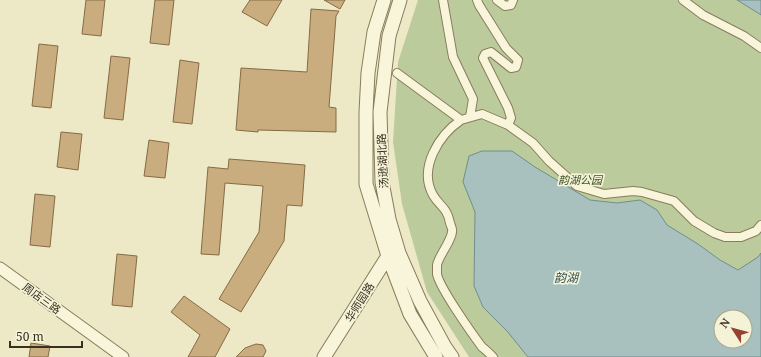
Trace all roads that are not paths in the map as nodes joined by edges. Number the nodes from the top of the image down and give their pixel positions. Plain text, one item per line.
1 (384, 0) edge
2 (400, 0) edge
3 (443, 0) edge
4 (478, 0) edge
5 (497, 0) edge
6 (513, 0) edge
7 (683, 0) edge
8 (761, 48) edge
9 (397, 73) dead end
10 (470, 117) junction
11 (462, 120) junction
12 (508, 125) junction
13 (761, 225) edge
14 (394, 254) junction
15 (0, 268) edge
16 (123, 357) edge
17 (324, 357) edge
18 (436, 357) edge
19 (452, 357) edge
20 (493, 357) edge

1 - 14 street, 汤逊湖北路
2 - 14 street, 汤逊湖北路
3 - 10 street
4 - 12 street
5 - 6 street
7 - 8 street
9 - 11 street
10 - 11 street
10 - 12 street
11 - 20 street
12 - 13 street
14 - 17 street, 华师园路
14 - 18 street, 汤逊湖北路
14 - 19 street, 汤逊湖北路
15 - 16 street, 周店三路

